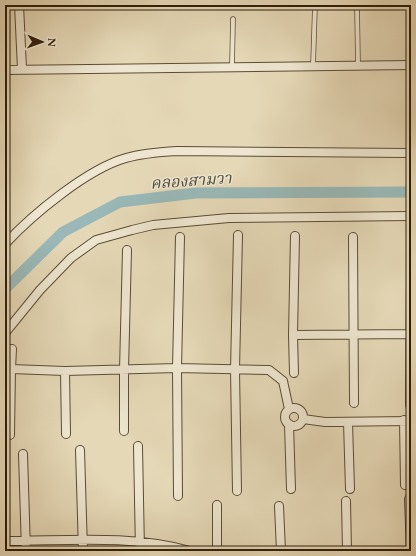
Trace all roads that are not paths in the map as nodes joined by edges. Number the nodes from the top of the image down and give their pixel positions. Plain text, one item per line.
1 (19, 5) edge
2 (315, 5) edge
3 (357, 5) edge
4 (233, 19) dead end
5 (358, 65) junction
6 (232, 66) junction
7 (314, 66) junction
8 (411, 66) edge
9 (22, 69) junction
10 (5, 70) edge
11 (411, 153) edge
12 (411, 216) edge
13 (238, 235) dead end
14 (180, 236) dead end
15 (295, 236) dead end
16 (353, 237) dead end
17 (5, 244) edge
18 (127, 250) dead end
19 (411, 281) edge
20 (5, 333) edge
21 (352, 334) junction
22 (410, 334) edge
23 (293, 335) junction
24 (12, 349) dead end
25 (177, 368) junction
26 (11, 369) junction
27 (124, 370) junction
28 (235, 370) junction
29 (65, 371) junction
30 (294, 373) dead end
31 (354, 403) dead end
32 (410, 405) edge
33 (289, 409) junction
34 (303, 419) junction
35 (408, 420) edge
36 (348, 422) junction
37 (289, 424) junction
38 (124, 431) dead end
39 (66, 434) dead end
40 (10, 435) dead end
41 (138, 446) dead end
42 (80, 450) dead end
43 (23, 454) dead end
44 (405, 485) dead end
45 (350, 489) dead end
46 (291, 490) dead end
47 (237, 491) dead end
48 (178, 496) dead end
49 (409, 499) dead end
50 (346, 501) dead end
51 (217, 505) dead end
52 (279, 506) dead end
53 (5, 541) edge
54 (25, 541) junction
55 (83, 541) junction
56 (140, 542) junction
57 (26, 551) edge
58 (83, 551) edge
59 (140, 551) edge
60 (190, 551) edge
61 (217, 551) edge
62 (281, 551) edge
63 (348, 551) edge
64 (411, 551) edge

1 - 9 street
2 - 7 lane
3 - 5 lane
4 - 6 lane
5 - 7 street
5 - 8 street
6 - 7 street
6 - 9 street
9 - 10 street
11 - 17 street
12 - 20 street
13 - 28 street
14 - 25 street
15 - 23 street
16 - 21 street
18 - 27 street
19 - 22 street
21 - 22 street
21 - 23 street
21 - 31 street
22 - 32 street
23 - 30 street
24 - 26 street
25 - 27 street
25 - 28 street
25 - 48 street
26 - 29 street
26 - 40 street
27 - 29 street
27 - 38 street
28 - 33 street
28 - 47 street
29 - 39 street
33 - 34 street
33 - 37 street
34 - 36 street
34 - 37 street
35 - 36 street
35 - 44 street
36 - 45 street
37 - 46 street
41 - 56 street
42 - 55 street
43 - 54 street
49 - 64 street
50 - 63 street
51 - 61 street
52 - 62 street
53 - 54 street
54 - 55 street
54 - 57 street
55 - 56 street
55 - 58 street
56 - 59 street
56 - 60 street

